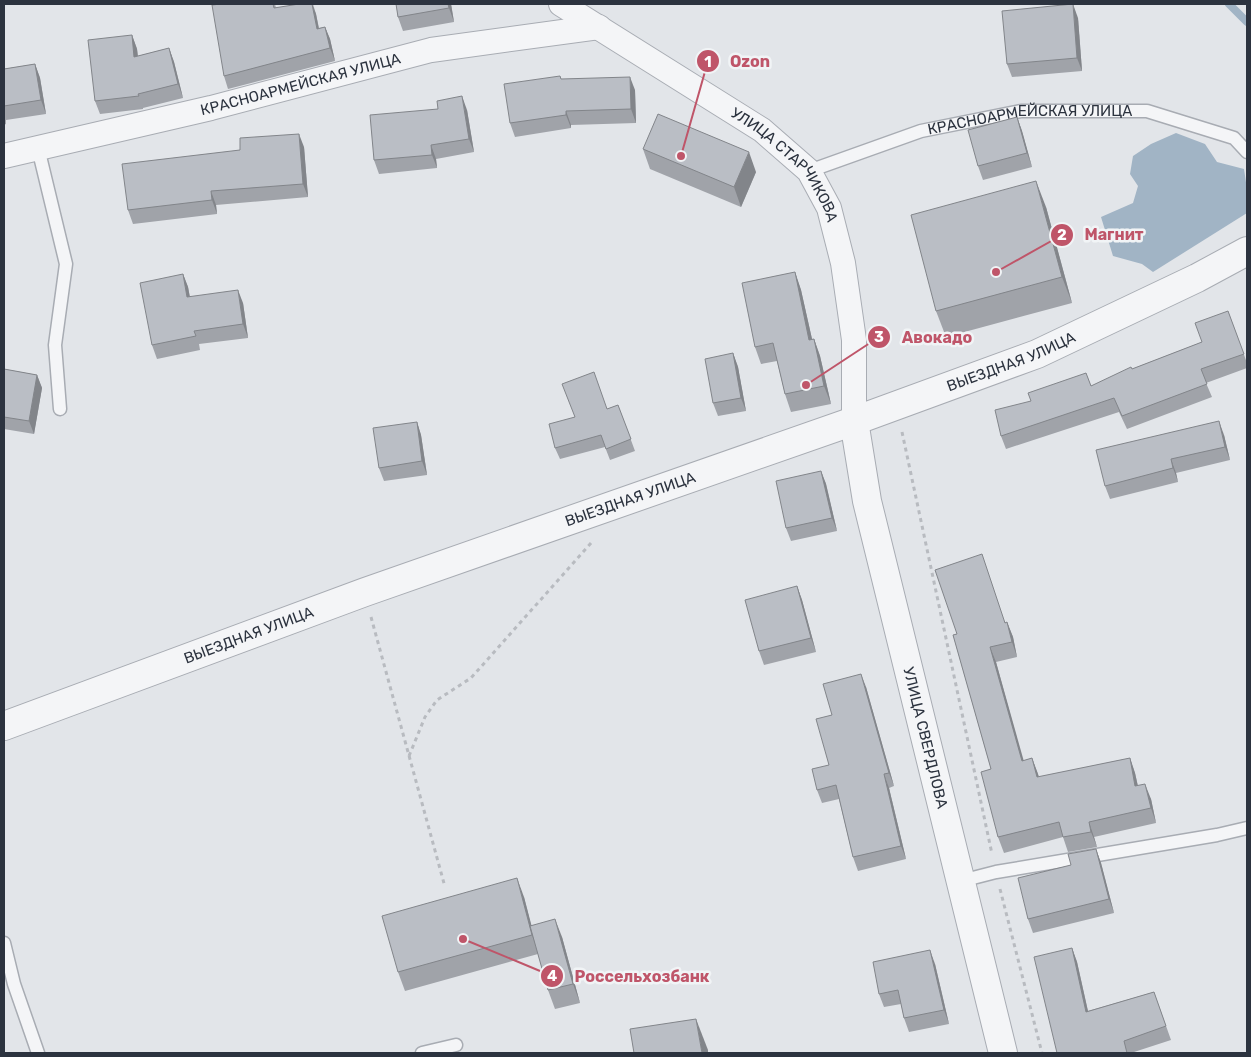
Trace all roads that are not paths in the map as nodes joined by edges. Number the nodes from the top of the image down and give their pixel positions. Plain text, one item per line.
1 (561, 4) edge
2 (599, 27) junction
3 (38, 148) junction
4 (1247, 152) edge
5 (4, 156) edge
6 (809, 172) junction
7 (1247, 250) edge
8 (60, 409) dead end
9 (854, 421) junction
10 (4, 726) edge
11 (1247, 828) edge
12 (961, 881) junction
13 (4, 943) edge
14 (456, 1045) dead end
15 (38, 1053) edge
16 (422, 1053) edge
17 (1003, 1053) edge

1 - 2 street, УЛИЦА СТАРЧИКОВА
2 - 3 street, КРАСНОАРМЕЙСКАЯ УЛИЦА
2 - 6 street, УЛИЦА СТАРЧИКОВА
3 - 5 street, КРАСНОАРМЕЙСКАЯ УЛИЦА
3 - 8 lane
4 - 6 lane, КРАСНОАРМЕЙСКАЯ УЛИЦА
6 - 9 street, УЛИЦА СТАРЧИКОВА
7 - 9 street, ВЫЕЗДНАЯ УЛИЦА
9 - 10 street, ВЫЕЗДНАЯ УЛИЦА
9 - 12 street, УЛИЦА СВЕРДЛОВА
11 - 12 lane
12 - 17 street, УЛИЦА СВЕРДЛОВА
13 - 15 lane
14 - 16 lane

